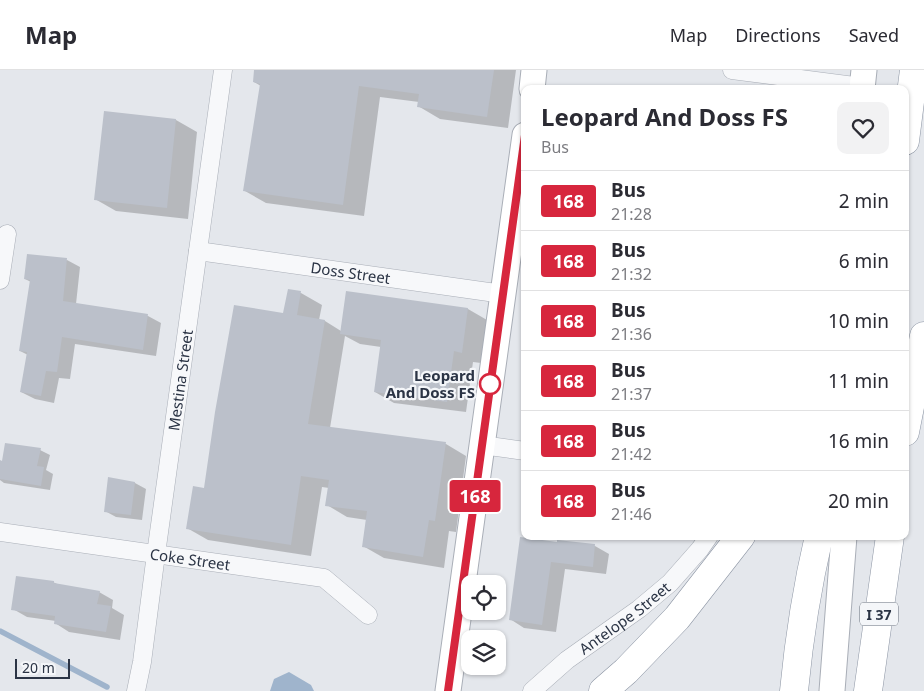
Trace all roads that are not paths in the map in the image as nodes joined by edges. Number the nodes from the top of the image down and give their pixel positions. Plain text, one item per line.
1 (223, 70) edge
2 (534, 70) edge
3 (732, 70) edge
4 (914, 70) edge
5 (863, 82) edge
6 (532, 85) edge
7 (909, 110) edge
8 (521, 189) edge
9 (8, 234) dead end
10 (198, 250) junction
11 (516, 257) edge
12 (0, 280) edge
13 (503, 294) junction
14 (924, 336) edge
15 (909, 412) edge
16 (482, 445) junction
17 (521, 450) edge
18 (0, 532) edge
19 (706, 540) edge
20 (738, 540) edge
21 (818, 540) edge
22 (844, 540) edge
23 (889, 540) edge
24 (156, 554) junction
25 (368, 615) dead end
26 (136, 691) edge
27 (448, 691) edge
28 (532, 691) edge
29 (603, 691) edge
30 (794, 691) edge
31 (832, 691) edge
32 (868, 691) edge

1 - 10 street, Mestina Street
2 - 6 main road
3 - 5 street
4 - 7 highway
8 - 11 main road
9 - 12 street
10 - 13 street, Doss Street
10 - 24 street, Mestina Street
11 - 13 main road
13 - 16 main road
14 - 15 highway
16 - 17 street
16 - 27 main road
18 - 24 street, Coke Street
19 - 28 street, Antelope Street
20 - 29 highway
21 - 30 highway
22 - 31 main road
23 - 32 highway, I 37
24 - 25 street, Coke Street
24 - 26 street, Mestina Street

